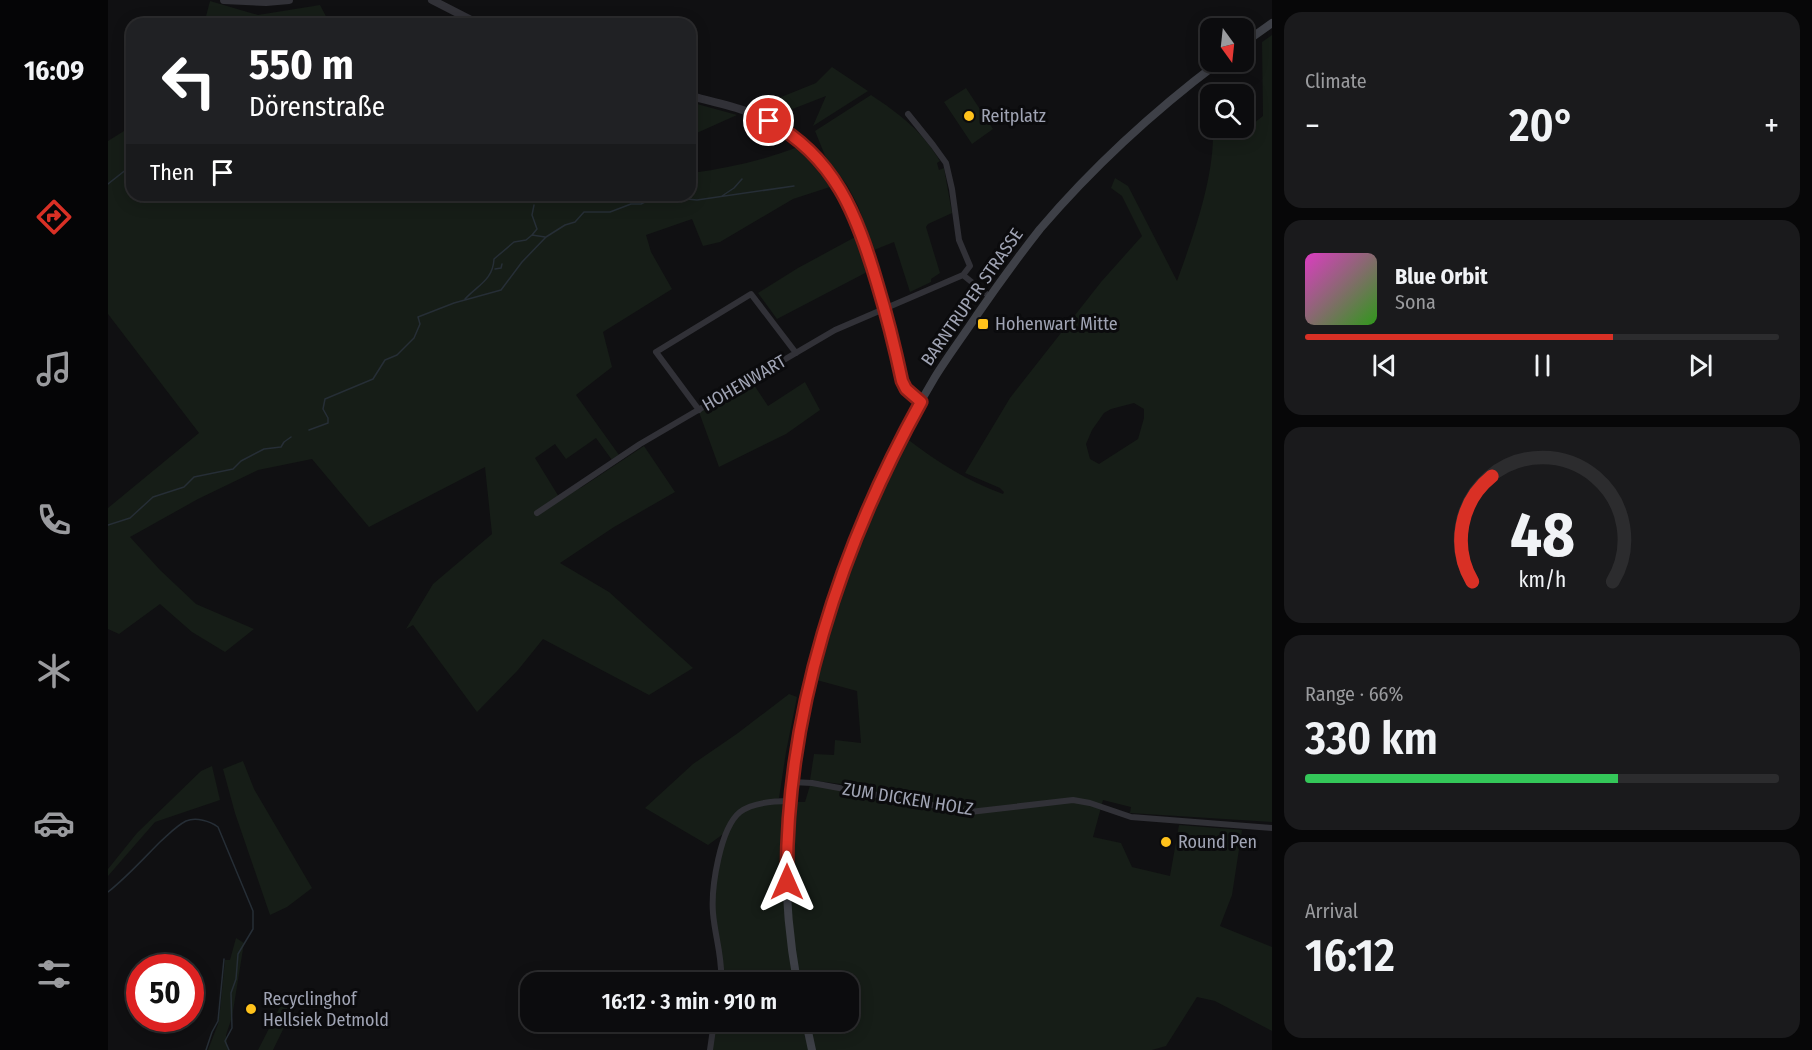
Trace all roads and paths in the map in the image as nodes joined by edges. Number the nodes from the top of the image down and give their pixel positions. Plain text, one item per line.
1 (224, 0) edge
2 (289, 0) edge
3 (432, 0) edge
4 (466, 18) edge
5 (1272, 23) edge
6 (1254, 36) edge
7 (1207, 72) edge
8 (696, 98) edge
9 (908, 114) dead end
10 (963, 275) junction
11 (990, 297) junction
12 (885, 309) junction
13 (796, 352) junction
14 (921, 402) junction
15 (699, 410) junction
16 (537, 513) dead end
17 (792, 782) junction
18 (790, 801) junction
19 (1272, 828) edge
20 (722, 972) edge
21 (796, 972) edge
22 (713, 1032) edge
23 (808, 1032) edge
24 (710, 1050) edge
25 (812, 1050) edge

1 - 2 street
3 - 4 street
5 - 6 main road
7 - 11 main road, BARNTRUPER STRASSE
8 - 12 street
9 - 10 street
10 - 11 street
10 - 12 street, HOHENWART
11 - 14 main road, BARNTRUPER STRASSE
12 - 13 street, HOHENWART
12 - 14 street
13 - 15 street, HOHENWART
13 - 15 street
14 - 17 main road, BARNTRUPER STRASSE
15 - 16 street, HOHENWART
17 - 18 main road, BARNTRUPER STRASSE
17 - 19 street, ZUM DICKEN HOLZ
18 - 20 street
18 - 21 main road, BARNTRUPER STRASSE
22 - 24 street
23 - 25 main road

